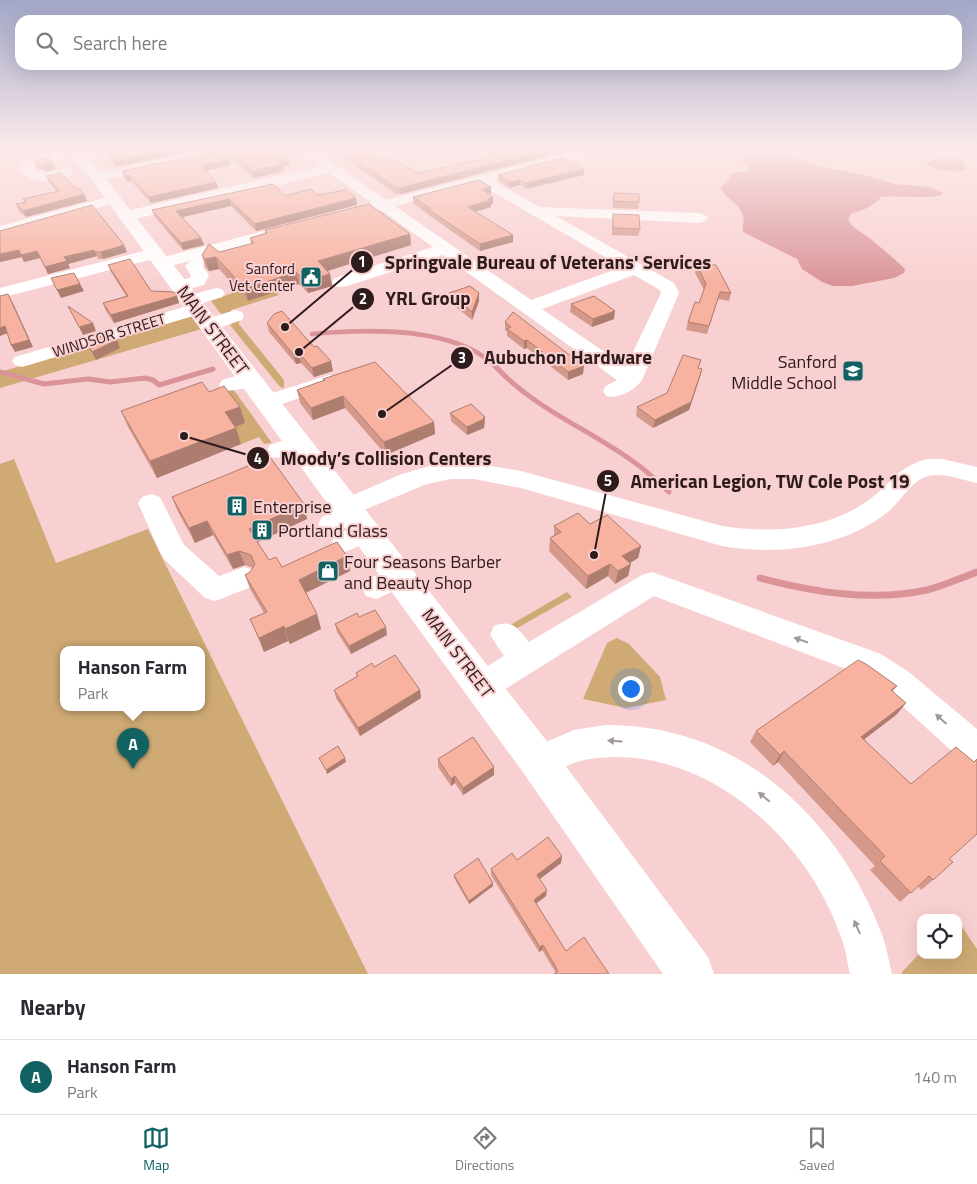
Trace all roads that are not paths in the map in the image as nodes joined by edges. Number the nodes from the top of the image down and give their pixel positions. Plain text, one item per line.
1 (49, 193) edge
2 (106, 193) edge
3 (367, 193) edge
4 (429, 193) edge
5 (506, 193) edge
6 (383, 205) junction
7 (539, 212) junction
8 (331, 218) edge
9 (700, 218) dead end
10 (297, 227) edge
11 (0, 231) edge
12 (445, 249) junction
13 (201, 255) junction
14 (636, 268) junction
15 (341, 282) dead end
16 (194, 292) junction
17 (0, 293) edge
18 (527, 308) junction
19 (22, 361) dead end
20 (346, 375) edge
21 (631, 380) junction
22 (614, 390) dead end
23 (268, 402) junction
24 (977, 475) edge
25 (151, 503) dead end
26 (348, 524) junction
27 (244, 578) edge
28 (505, 635) dead end
29 (526, 660) junction
30 (483, 686) junction
31 (977, 751) edge
32 (539, 762) junction
33 (691, 974) edge
34 (871, 974) edge

1 - 11 street
2 - 16 main road, MAIN STREET
3 - 6 street
4 - 6 street
5 - 7 street
6 - 8 street
6 - 12 street
7 - 9 street
7 - 14 street
10 - 13 street
12 - 15 street
12 - 18 street
13 - 16 street
13 - 16 street
14 - 18 street
14 - 21 street
16 - 17 street
16 - 19 street, WINDSOR STREET
16 - 23 main road, MAIN STREET
18 - 21 street
20 - 23 street
21 - 22 street
23 - 26 main road, MAIN STREET
24 - 26 street
25 - 27 street
26 - 30 main road, MAIN STREET
28 - 29 street
29 - 30 street
31 -> 29 street
30 - 32 main road, MAIN STREET
32 - 33 main road, MAIN STREET
34 -> 32 street

